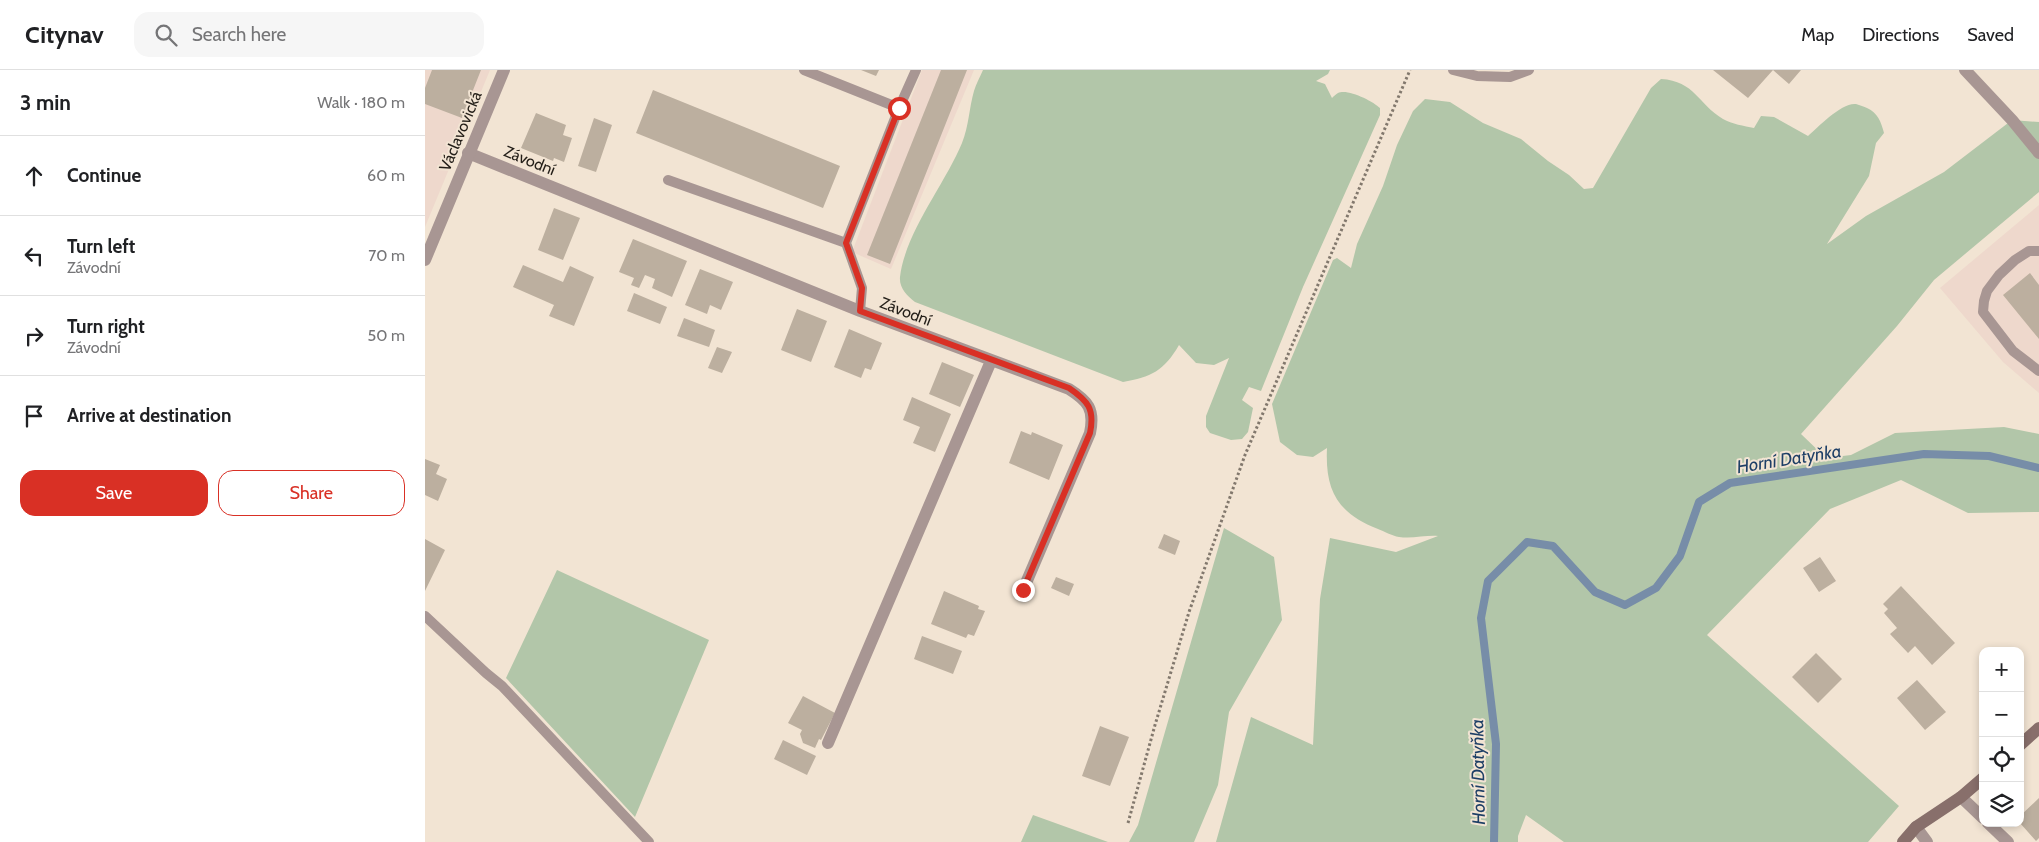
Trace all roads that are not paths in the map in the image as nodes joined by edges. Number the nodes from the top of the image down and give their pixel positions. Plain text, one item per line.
1 (503, 70) edge
2 (804, 70) edge
3 (916, 70) edge
4 (1453, 70) edge
5 (1529, 70) edge
6 (1965, 70) edge
7 (899, 108) junction
8 (468, 153) junction
9 (2039, 153) edge
10 (668, 180) dead end
11 (846, 243) junction
12 (2039, 251) edge
13 (425, 260) edge
14 (860, 311) junction
15 (991, 361) junction
16 (2039, 372) edge
17 (1023, 590) dead end
18 (425, 616) edge
19 (2039, 728) edge
20 (2024, 741) edge
21 (828, 743) dead end
22 (1979, 781) edge
23 (1961, 797) junction
24 (1979, 814) edge
25 (1916, 827) junction
26 (1992, 827) edge
27 (649, 842) edge
28 (1903, 842) edge
29 (1927, 842) edge
30 (2007, 842) edge

1 - 8 street, Václavovická
2 - 7 lane
3 - 7 lane
4 - 5 lane
6 - 9 street
7 - 11 lane
8 - 13 street, Václavovická
8 - 14 street, Závodní
10 - 11 lane
11 - 14 lane
12 - 16 lane
14 - 15 street, Závodní
15 - 17 street, Závodní
15 - 21 street
18 - 27 lane
19 - 20 main road
22 - 23 main road
23 - 24 street
23 - 25 main road
25 - 28 main road
25 - 29 street
26 - 30 street

